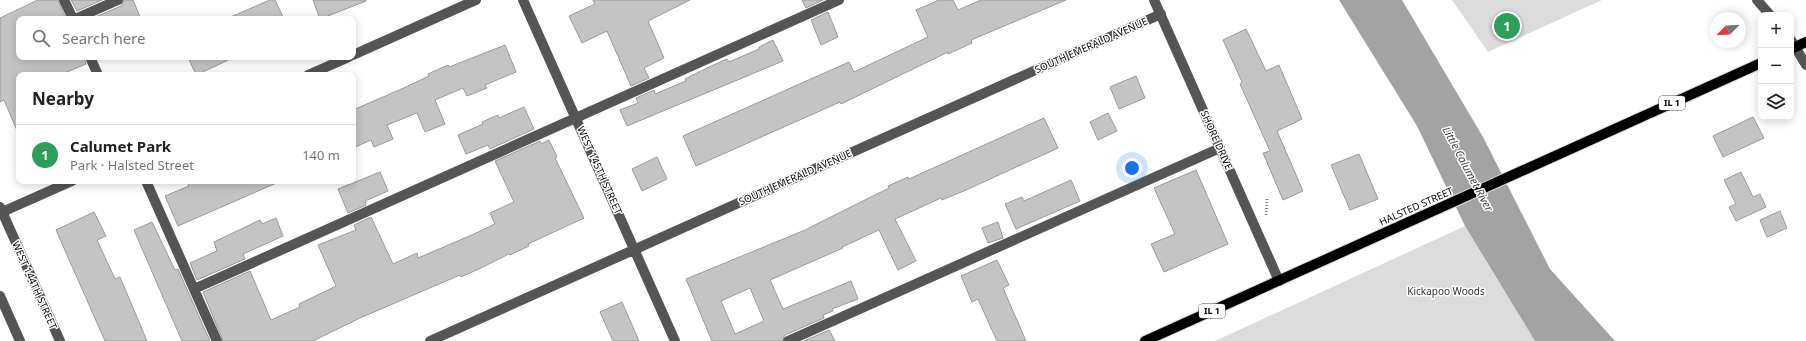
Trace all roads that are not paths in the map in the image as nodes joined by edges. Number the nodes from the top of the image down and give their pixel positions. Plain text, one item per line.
1 (64, 0) edge
2 (118, 0) edge
3 (476, 0) edge
4 (523, 0) edge
5 (839, 0) edge
6 (1154, 0) edge
7 (1756, 0) edge
8 (1767, 12) edge
9 (1161, 14) junction
10 (72, 16) edge
11 (81, 16) edge
12 (1806, 42) edge
13 (1794, 45) edge
14 (1794, 47) edge
15 (356, 54) edge
16 (91, 60) edge
17 (342, 60) edge
18 (1758, 64) edge
19 (1806, 66) edge
20 (97, 72) edge
21 (315, 72) edge
22 (576, 117) junction
23 (1220, 148) junction
24 (65, 184) edge
25 (147, 184) edge
26 (1, 211) edge
27 (635, 249) junction
28 (1279, 281) junction
29 (194, 289) junction
30 (0, 296) edge
31 (20, 341) edge
32 (60, 341) edge
33 (217, 341) edge
34 (430, 341) edge
35 (675, 341) edge
36 (788, 341) edge
37 (1145, 341) edge

1 - 10 street
2 - 11 street
3 - 15 street
4 - 22 street, WEST 145TH STREET
5 - 22 street
6 - 9 street, SHORE DRIVE
7 - 8 street
9 - 23 street, SHORE DRIVE
9 - 27 street, SOUTH EMERALD AVENUE
12 - 13 main road
14 - 19 street
16 - 20 street
17 - 21 street
18 - 28 main road, HALSTED STREET / IL 1
22 - 27 street, WEST 145TH STREET
22 - 29 street
23 - 28 street, SHORE DRIVE
23 - 36 street
24 - 26 street
25 - 29 street
26 - 32 street, WEST 144TH STREET
27 - 34 street, SOUTH EMERALD AVENUE
27 - 35 street, WEST 145TH STREET
28 - 37 main road, HALSTED STREET / IL 1
29 - 33 street
30 - 31 street

